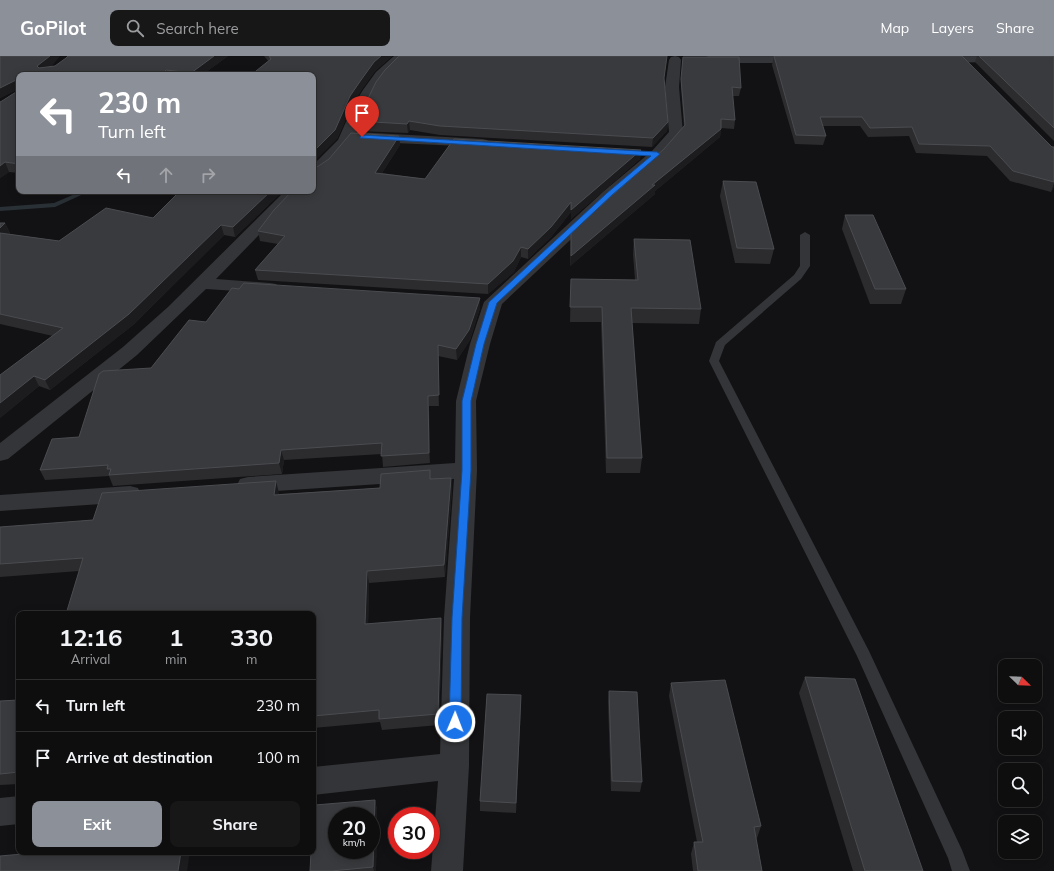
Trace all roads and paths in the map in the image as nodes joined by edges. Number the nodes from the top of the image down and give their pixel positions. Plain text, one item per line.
1 (401, 56) edge
2 (1054, 57) edge
3 (765, 58) edge
4 (813, 59) edge
5 (922, 59) edge
6 (962, 59) junction
7 (972, 69) edge
8 (347, 136) junction
9 (492, 144) edge
10 (633, 153) edge
11 (657, 154) junction
12 (316, 170) edge
13 (291, 194) edge
14 (805, 236) dead end
15 (202, 283) junction
16 (288, 289) edge
17 (0, 454) edge
18 (466, 470) junction
19 (229, 487) edge
20 (150, 492) edge
21 (0, 503) edge
22 (454, 766) junction
23 (316, 780) edge
24 (16, 810) edge
25 (0, 812) edge
26 (447, 871) edge
27 (961, 871) edge

1 - 8 street
2 - 6 street
3 - 4 street
3 - 11 street
5 - 6 street
6 - 7 street
8 - 9 street
8 - 12 street
10 - 11 street
11 - 18 street
13 - 15 street
14 - 27 lane
15 - 16 street
15 - 17 street
18 - 19 street
18 - 22 street
20 - 21 street
22 - 23 street
22 - 26 street
24 - 25 street

